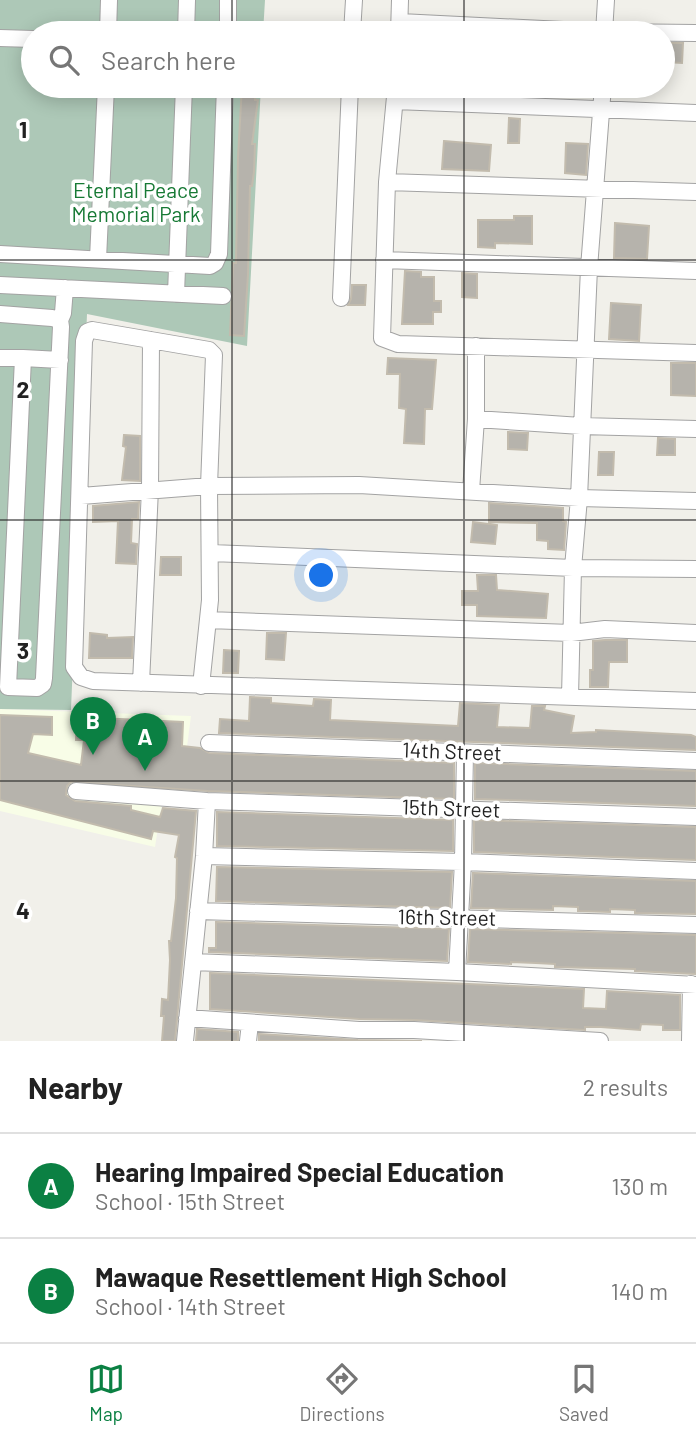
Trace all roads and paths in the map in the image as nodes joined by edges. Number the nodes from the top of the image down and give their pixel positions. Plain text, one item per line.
1 (109, 0) edge
2 (187, 0) edge
3 (228, 0) edge
4 (354, 0) edge
5 (400, 0) edge
6 (606, 0) edge
7 (108, 21) edge
8 (186, 21) edge
9 (228, 21) edge
10 (353, 21) edge
11 (400, 21) edge
12 (605, 21) edge
13 (675, 33) edge
14 (696, 33) edge
15 (0, 38) edge
16 (21, 39) edge
17 (105, 98) edge
18 (184, 98) edge
19 (225, 98) edge
20 (349, 98) edge
21 (396, 98) edge
22 (451, 98) edge
23 (602, 98) edge
24 (602, 109) junction
25 (696, 113) edge
26 (387, 182) junction
27 (595, 188) junction
28 (696, 192) edge
29 (0, 254) edge
30 (98, 259) junction
31 (384, 260) junction
32 (177, 264) junction
33 (589, 268) junction
34 (696, 271) edge
35 (0, 285) edge
36 (65, 288) junction
37 (176, 294) junction
38 (223, 296) dead end
39 (341, 298) dead end
40 (0, 314) edge
41 (60, 320) junction
42 (150, 340) junction
43 (476, 346) junction
44 (585, 348) junction
45 (696, 353) edge
46 (0, 358) edge
47 (23, 358) junction
48 (60, 360) junction
49 (476, 419) junction
50 (581, 426) junction
51 (696, 429) edge
52 (209, 486) junction
53 (150, 489) junction
54 (471, 491) junction
55 (80, 496) junction
56 (579, 498) junction
57 (696, 501) edge
58 (211, 553) junction
59 (573, 568) junction
60 (696, 569) edge
61 (208, 621) junction
62 (571, 633) junction
63 (696, 633) edge
64 (141, 683) junction
65 (201, 686) junction
66 (4, 687) edge
67 (570, 697) junction
68 (696, 701) edge
69 (209, 743) dead end
70 (465, 753) junction
71 (696, 761) edge
72 (76, 791) dead end
73 (207, 801) junction
74 (465, 809) junction
75 (696, 817) edge
76 (204, 856) junction
77 (463, 862) junction
78 (696, 871) edge
79 (198, 911) junction
80 (460, 919) junction
81 (696, 925) edge
82 (193, 962) junction
83 (457, 972) junction
84 (694, 985) edge
85 (187, 1017) junction
86 (694, 1020) edge
87 (250, 1023) junction
88 (303, 1033) edge
89 (358, 1035) edge
90 (413, 1036) edge
91 (468, 1038) edge
92 (522, 1039) edge
93 (185, 1041) edge
94 (248, 1041) edge
95 (578, 1041) edge
96 (600, 1041) edge
97 (690, 1041) edge

1 - 7 street
2 - 8 street
3 - 9 street
4 - 10 street
5 - 11 street
6 - 12 street
13 - 14 street
15 - 16 street
17 - 30 street
18 - 32 street
19 - 32 street
20 - 39 street
21 - 26 street
22 - 24 street
23 - 24 street
24 - 25 street
24 - 27 street
26 - 27 street
26 - 31 street
27 - 28 street
27 - 33 street
29 - 30 street
30 - 32 street
31 - 33 street
31 - 43 street
32 - 37 street
33 - 34 street
33 - 44 street
35 - 36 street
36 - 37 street
36 - 41 street
37 - 38 street
40 - 41 street
41 - 48 street
42 - 52 street
42 - 53 street
42 - 55 street
43 - 44 street
43 - 49 street
44 - 45 street
44 - 50 street
46 - 47 street
47 - 48 street
47 - 66 street
48 - 66 street
49 - 50 street
49 - 54 street
50 - 51 street
50 - 56 street
52 - 53 street
52 - 54 street
52 - 58 street
53 - 55 street
53 - 64 street
54 - 56 street
55 - 64 street
56 - 57 street
56 - 59 street
58 - 59 street
58 - 61 street
59 - 60 street
59 - 62 street
61 - 62 street
61 - 65 street
62 - 63 street
62 - 67 street
64 - 65 street
65 - 67 street
67 - 68 street
69 - 70 street, 14th Street
70 - 71 street, 14th Street
70 - 74 street
72 - 73 street, 15th Street
73 - 74 street, 15th Street
73 - 76 street
74 - 75 street, 15th Street
74 - 77 street
76 - 77 street
76 - 79 street
77 - 78 street
77 - 80 street
79 - 80 street, 16th Street
79 - 82 street
80 - 81 street, 16th Street
80 - 83 street
82 - 83 street
82 - 85 street
83 - 84 street
84 - 86 street
85 - 87 street
85 - 93 street
86 - 97 street
87 - 88 street
87 - 94 street
88 - 89 street
89 - 90 street
90 - 91 street
91 - 92 street
92 - 95 street
95 - 96 street

